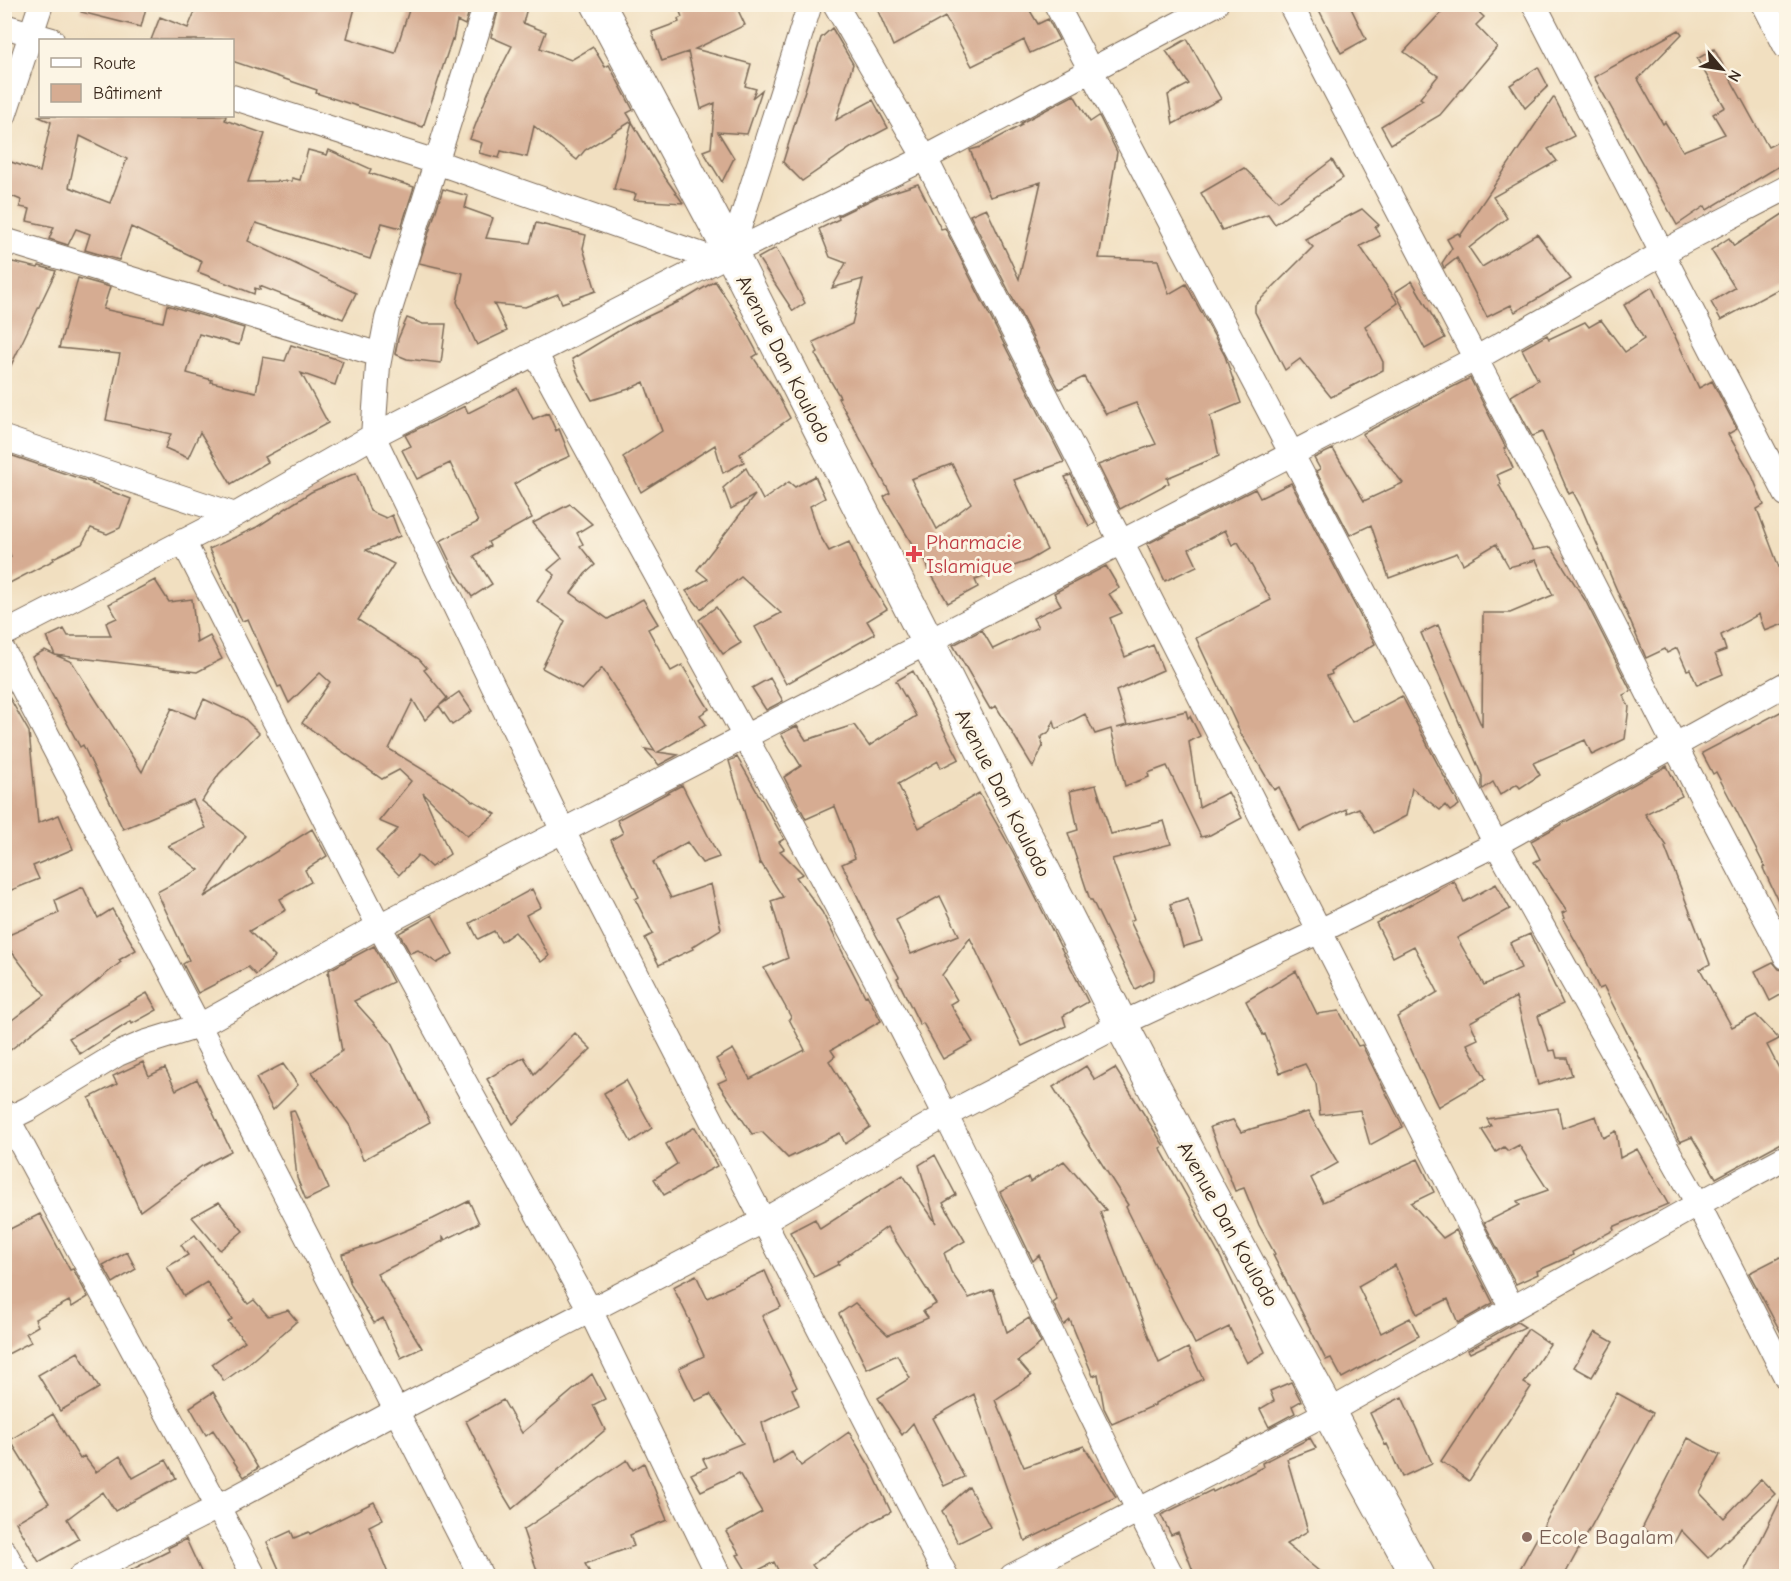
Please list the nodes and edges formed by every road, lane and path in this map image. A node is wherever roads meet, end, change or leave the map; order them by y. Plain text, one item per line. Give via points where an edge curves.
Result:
1 (41, 4) edge
2 (486, 4) edge
3 (810, 4) edge
4 (835, 4) edge
5 (1056, 4) edge
6 (1216, 4) edge
7 (1290, 4) edge
8 (1534, 4) edge
9 (1764, 4) edge
10 (594, 7) edge
11 (4, 26) edge
12 (42, 37) edge
13 (39, 43) edge
14 (1786, 47) edge
15 (1091, 70) junction
16 (234, 98) edge
17 (4, 116) edge
18 (925, 158) junction
19 (436, 162) junction
20 (1786, 188) edge
21 (4, 240) edge
22 (1662, 254) junction
23 (724, 257) junction
24 (535, 353) junction
25 (380, 355) junction
26 (1475, 359) junction
27 (373, 436) junction
28 (4, 438) edge
29 (1290, 454) junction
30 (1786, 494) edge
31 (235, 515) junction
32 (183, 541) junction
33 (1121, 541) junction
34 (4, 634) edge
35 (927, 643) junction
36 (4, 652) edge
37 (1786, 684) edge
38 (746, 736) junction
39 (1675, 746) junction
40 (563, 831) junction
41 (1496, 844) junction
42 (379, 926) junction
43 (1318, 932) junction
44 (1786, 957) edge
45 (1121, 1024) junction
46 (199, 1026) junction
47 (946, 1115) junction
48 (6, 1117) edge
49 (1786, 1157) edge
50 (1698, 1204) junction
51 (763, 1221) junction
52 (1512, 1308) junction
53 (590, 1310) junction
54 (1786, 1377) edge
55 (396, 1411) junction
56 (1330, 1411) junction
57 (218, 1507) junction
58 (1138, 1511) junction
59 (4, 1551) edge
60 (18, 1576) edge
61 (81, 1576) edge
62 (254, 1576) edge
63 (480, 1576) edge
64 (719, 1576) edge
65 (946, 1576) edge
66 (1012, 1576) edge
67 (1172, 1576) edge
68 (1418, 1576) edge

1 - 12 street
2 - 19 street
3 - 23 street
4 - 18 street
5 - 15 street
6 - 15 street
7 - 26 street
8 - 22 street
9 - 14 street
10 - 23 street, Avenue Dan Koulodo
11 - 12 street
13 - 17 street
15 - 18 street
15 - 29 street
16 - 19 street
18 - 23 street
18 - 33 street
19 - 23 street
19 - 25 street via 387,319
20 - 22 street
21 - 25 street
22 - 26 street
22 - 30 street
23 - 24 street
23 - 35 street, Avenue Dan Koulodo
24 - 27 street
24 - 38 street
25 - 27 street
26 - 29 street
26 - 39 street
27 - 31 street
27 - 40 street
28 - 31 street
29 - 33 street
29 - 41 street
31 - 32 street
32 - 34 street
32 - 42 street
33 - 35 street
33 - 43 street
35 - 38 street
35 - 45 street, Avenue Dan Koulodo
36 - 46 street
37 - 39 street
38 - 40 street
38 - 47 street
39 - 41 street
39 - 44 street
40 - 42 street
40 - 51 street
41 - 43 street
41 - 50 street
42 - 46 street
42 - 53 street
43 - 45 street
43 - 52 street
45 - 47 street
45 - 56 street, Avenue Dan Koulodo
46 - 48 street via 118,1054 36,1104
46 - 55 street
47 - 51 street
47 - 58 street
48 - 57 street
49 - 50 street
50 - 52 street
50 - 54 street
51 - 53 street
51 - 65 street
52 - 56 street
53 - 55 street
53 - 64 street
55 - 57 street
55 - 63 street
56 - 58 street
56 - 68 street, Avenue Dan Koulodo
57 - 61 street
57 - 62 street
58 - 66 street
58 - 67 street
59 - 60 street

